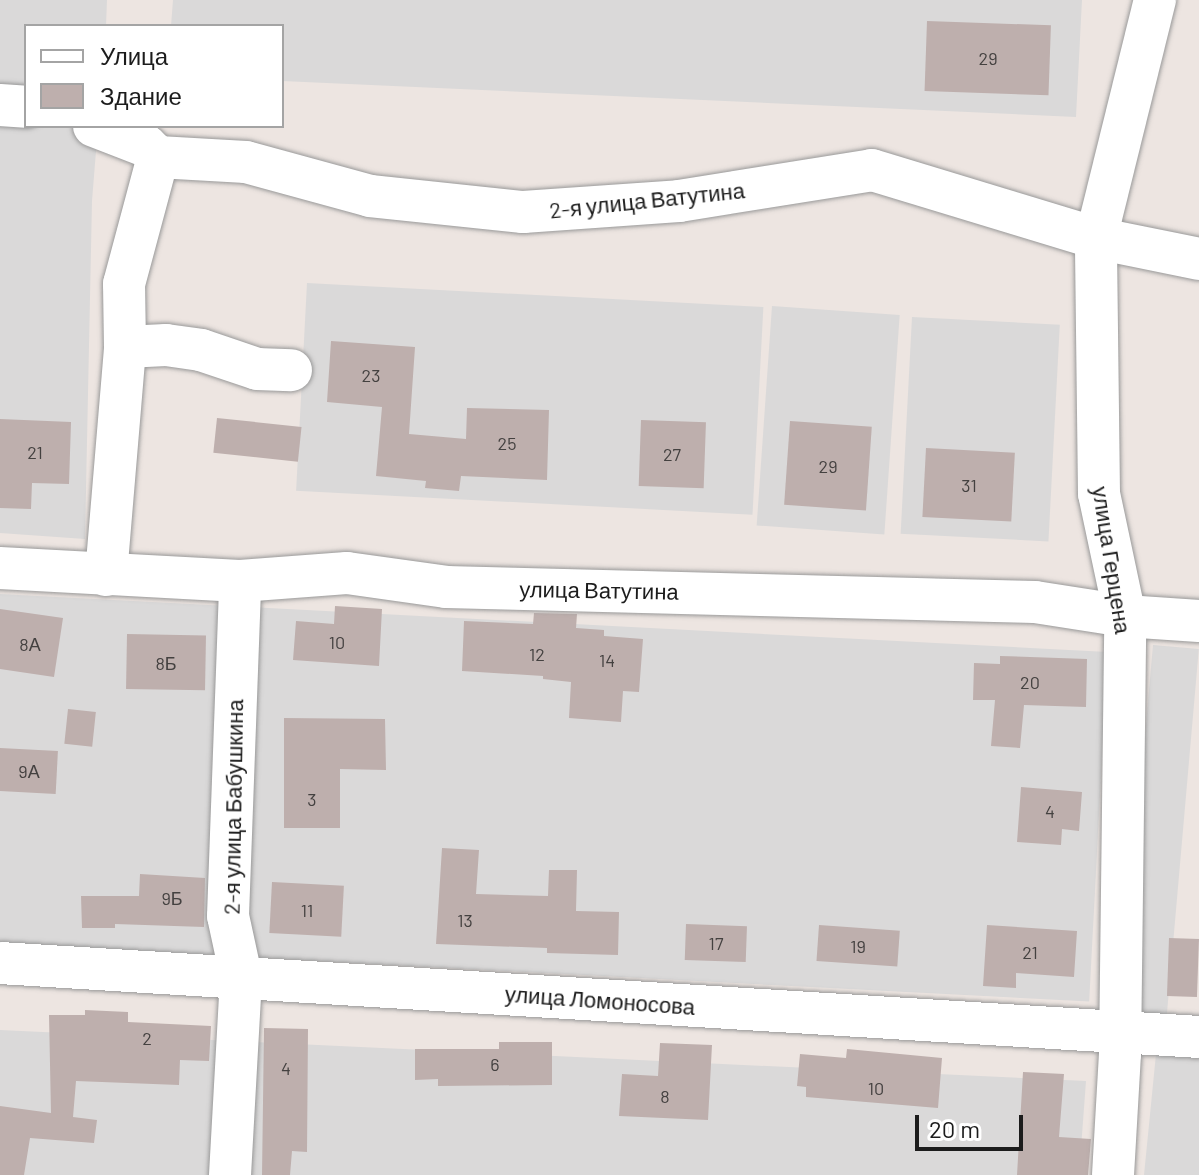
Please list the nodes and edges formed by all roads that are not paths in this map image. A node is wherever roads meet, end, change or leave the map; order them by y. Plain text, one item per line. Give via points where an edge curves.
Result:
1 (1155, 0) edge
2 (0, 105) edge
3 (24, 107) edge
4 (99, 128) edge
5 (158, 157) junction
6 (1096, 238) junction
7 (1199, 259) edge
8 (125, 347) junction
9 (291, 370) dead end
10 (0, 568) edge
11 (106, 575) junction
12 (240, 581) junction
13 (1125, 616) junction
14 (1199, 621) edge
15 (0, 963) edge
16 (241, 976) junction
17 (1118, 1034) junction
18 (1199, 1037) edge
19 (230, 1175) edge
20 (1113, 1175) edge

1 - 6 street, улица Герцена
2 - 3 street
4 - 5 street, 2-я улица Ватутина via 146,146
5 - 6 street, 2-я улица Ватутина via 246,162 370,196 523,212 679,201 872,170
5 - 8 street via 124,284
6 - 7 street, 2-я улица Ватутина
6 - 13 street, улица Герцена via 1099,494
8 - 9 street via 166,345 201,350 257,369
8 - 11 street
10 - 11 street, улица Ватутина
11 - 12 street, улица Ватутина
12 - 13 street, улица Ватутина via 347,573 446,587 1035,602
12 - 16 street, 2-я улица Бабушкина via 228,916
13 - 14 street, улица Ватутина
13 - 17 street, улица Герцена
15 - 16 street, улица Ломоносова
16 - 17 street, улица Ломоносова
16 - 19 street, 2-я улица Бабушкина
17 - 18 street, улица Ломоносова
17 - 20 street, улица Герцена

